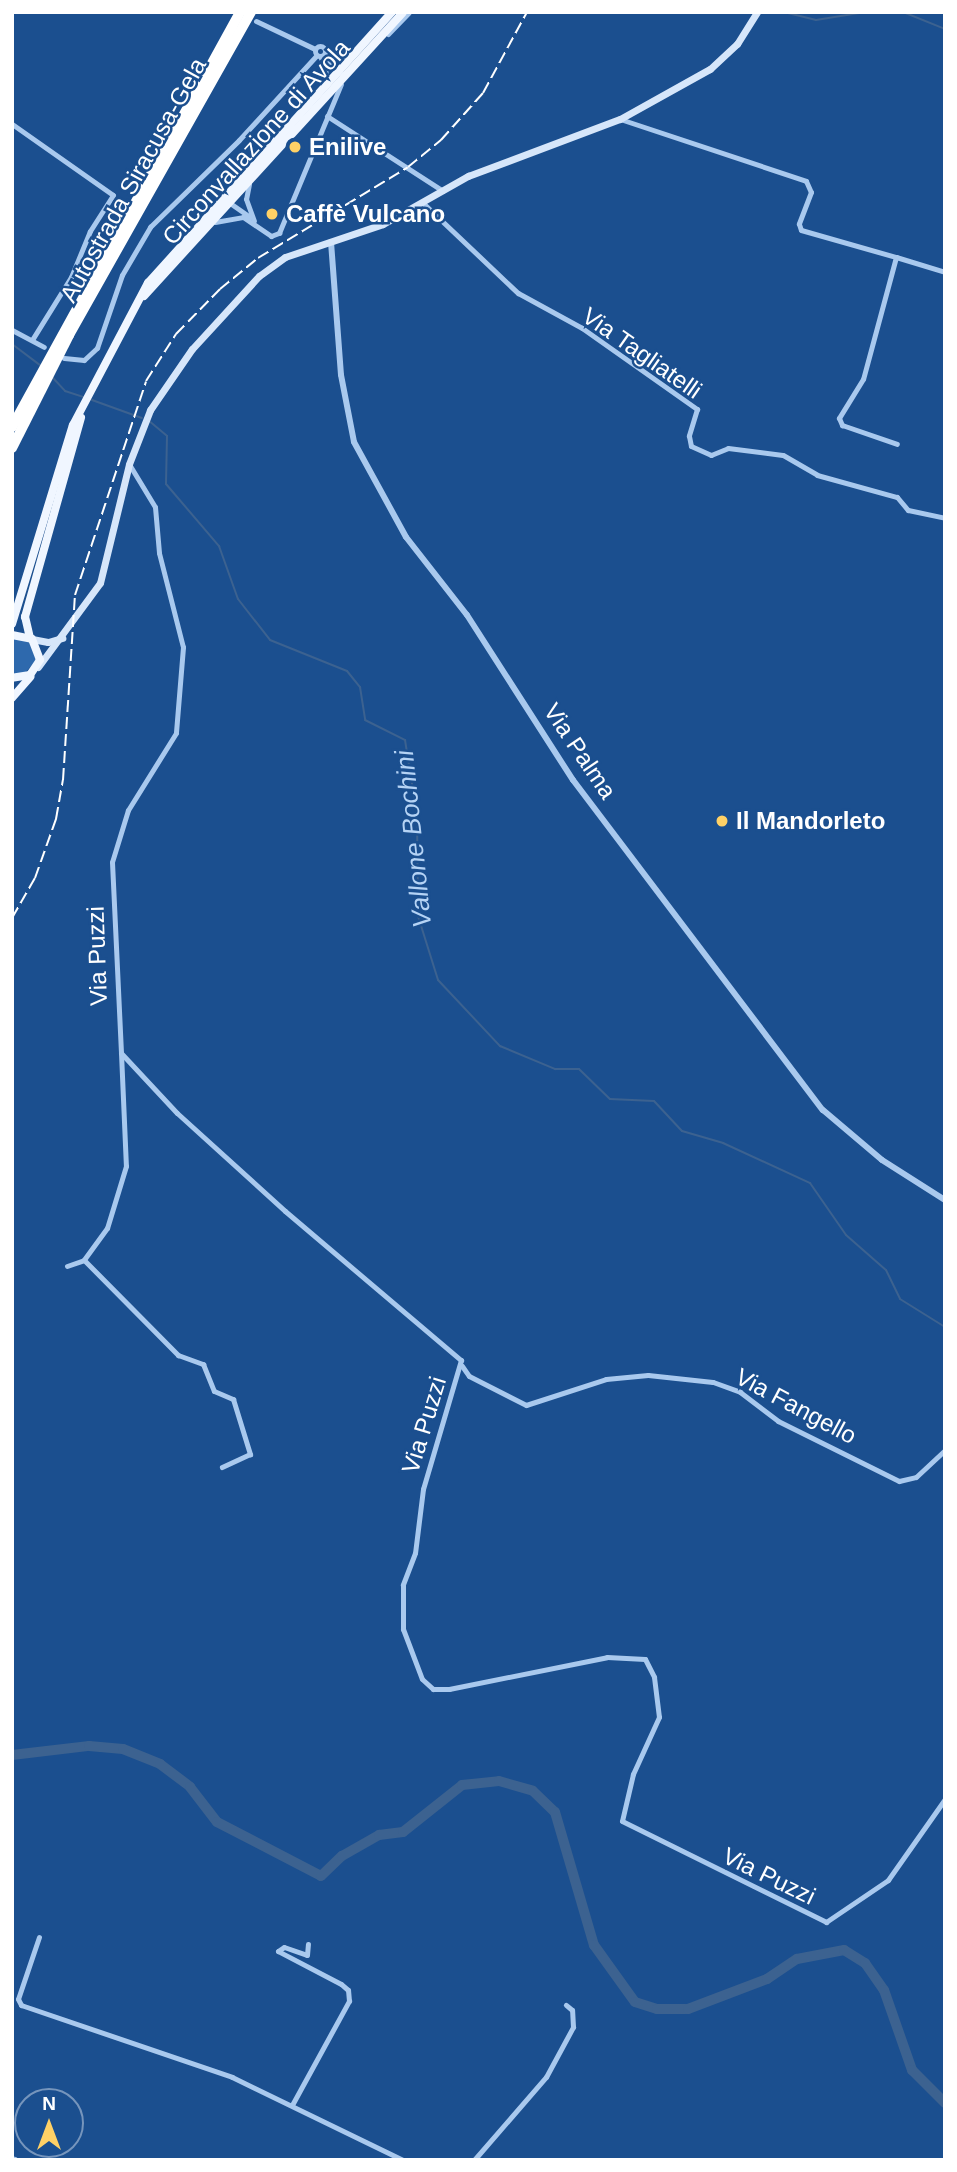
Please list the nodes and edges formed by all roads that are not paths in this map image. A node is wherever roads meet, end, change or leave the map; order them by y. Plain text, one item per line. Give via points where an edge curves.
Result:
1 (240, 12) edge
2 (392, 12) edge
3 (403, 12) edge
4 (409, 12) edge
5 (757, 12) edge
6 (254, 17) edge
7 (354, 52) junction
8 (321, 55) junction
9 (341, 71) junction
10 (323, 86) junction
11 (327, 116) junction
12 (620, 119) junction
13 (13, 125) edge
14 (253, 175) junction
15 (443, 191) junction
16 (225, 198) junction
17 (423, 204) junction
18 (252, 221) junction
19 (203, 229) junction
20 (331, 242) junction
21 (896, 257) junction
22 (945, 272) edge
23 (139, 300) junction
24 (12, 330) edge
25 (32, 340) junction
26 (44, 347) dead end
27 (64, 358) dead end
28 (48, 365) junction
29 (36, 387) junction
30 (83, 407) junction
31 (12, 427) edge
32 (897, 444) dead end
33 (12, 448) edge
34 (129, 464) junction
35 (945, 518) edge
36 (12, 624) edge
37 (12, 635) edge
38 (31, 638) junction
39 (62, 638) junction
40 (36, 670) junction
41 (12, 678) edge
42 (12, 698) edge
43 (121, 1053) junction
44 (945, 1200) edge
45 (84, 1260) junction
46 (67, 1266) dead end
47 (462, 1366) junction
48 (945, 1450) edge
49 (222, 1467) dead end
50 (945, 1799) edge
51 (39, 1937) dead end
52 (307, 1944) dead end
53 (566, 2005) dead end
54 (292, 2105) junction
55 (403, 2160) edge
56 (474, 2160) edge

1 - 28 highway, Autostrada Siracusa-Gela
2 - 7 main road, Circonvallazione di Avola
3 - 9 main road, Circonvallazione di Avola
4 - 11 street via 343,81
5 - 12 main road via 737,44 710,69
6 - 8 street
6 - 28 highway, Autostrada Siracusa-Gela
7 - 8 street
7 - 9 main road, Circonvallazione di Avola
8 - 9 street
8 - 10 street via 326,69
8 - 27 street via 149,227 122,275 97,348 84,360
9 - 10 main road, Circonvallazione di Avola
9 - 14 main road, Circonvallazione di Avola
10 - 16 main road, Circonvallazione di Avola
11 - 15 street
11 - 18 street via 279,233 271,236
12 - 15 main road via 497,163
12 - 21 street via 806,181 811,192 799,224 802,230
13 - 25 street via 113,195
14 - 16 main road, Circonvallazione di Avola
14 - 18 street via 246,195
15 - 17 main road
16 - 18 street
16 - 19 main road, Circonvallazione di Avola
16 - 23 main road, Circonvallazione di Avola via 169,255
17 - 20 main road via 383,225
17 - 35 street, Via Tagliatelli via 517,293 582,328 697,409 688,439 691,446 711,455 727,448 783,455 817,475 898,497 908,510
18 - 19 street via 227,217
19 - 23 main road, Circonvallazione di Avola
20 - 34 main road via 285,257 259,276 192,349 150,410
20 - 44 street, Via Palma via 341,375 354,442 405,537 467,615 573,780 824,1110 882,1160
21 - 22 street
21 - 32 street via 863,379 839,418 842,425
23 - 30 main road, Circonvallazione di Avola
24 - 25 street
25 - 26 street
28 - 29 highway
29 - 31 highway
29 - 33 highway
30 - 36 main road via 62,456
30 - 38 main road via 25,617
34 - 39 main road via 100,583
34 - 43 street, Via Puzzi via 155,507 159,552 183,647 176,733 128,810 111,862
37 - 38 main road
38 - 39 main road via 48,642
38 - 40 main road via 40,652
39 - 40 main road
40 - 41 main road
40 - 42 main road
43 - 45 street via 126,1166 107,1228
43 - 47 street, Via Puzzi via 177,1113 285,1211 456,1354
45 - 46 street
45 - 49 street via 178,1355 203,1364 216,1393 233,1399 250,1454
47 - 48 street, Via Fangello via 469,1376 526,1405 606,1379 648,1376 713,1382 740,1392 778,1421 899,1481 916,1478
47 - 50 street, Via Puzzi via 447,1399 422,1489 415,1553 403,1585 403,1629 427,1686 449,1689 607,1657 645,1659 654,1676 659,1717 633,1773 622,1821 826,1922 888,1880
51 - 54 street via 18,1999 21,2005 232,2077
52 - 54 street via 307,1955 284,1947 278,1951 341,1984 348,1990 349,2001
53 - 56 street via 572,2010 573,2027 546,2077
54 - 55 street

